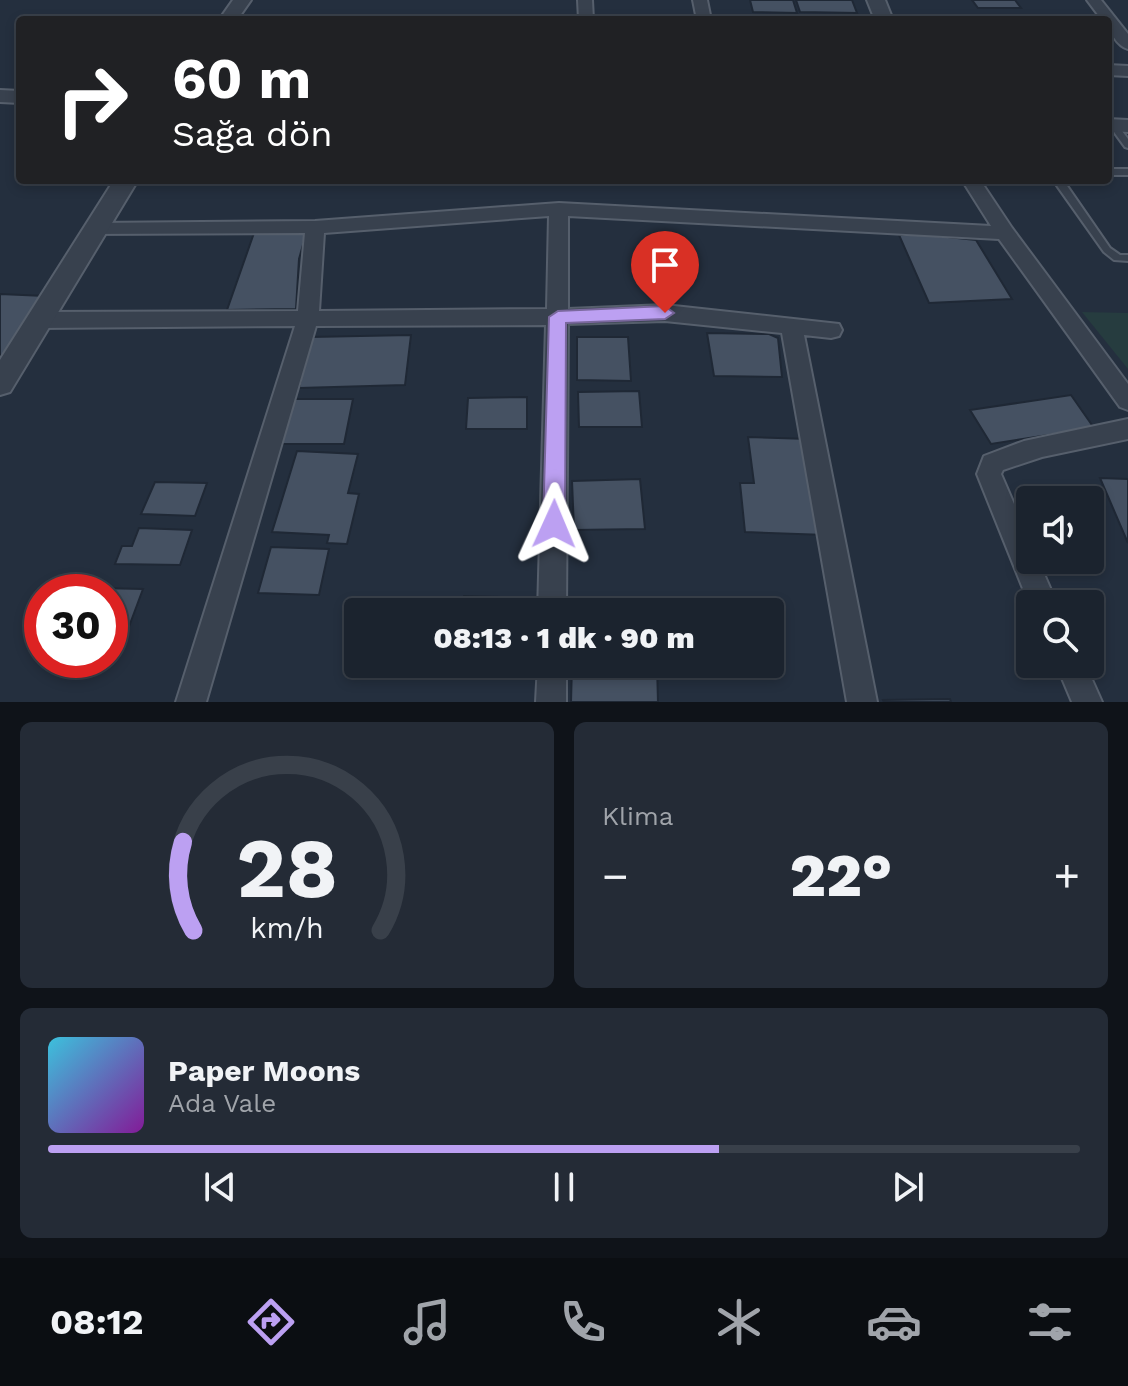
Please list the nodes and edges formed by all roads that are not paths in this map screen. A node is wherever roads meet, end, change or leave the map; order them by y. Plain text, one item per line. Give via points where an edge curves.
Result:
1 (1094, 0) edge
2 (1106, 16) edge
3 (1112, 23) edge
4 (1128, 44) edge
5 (1116, 125) edge
6 (1128, 145) edge
7 (123, 184) edge
8 (974, 184) edge
9 (1061, 184) edge
10 (559, 209) junction
11 (315, 227) junction
12 (94, 229) junction
13 (1005, 233) junction
14 (1128, 258) edge
15 (558, 317) junction
16 (308, 318) junction
17 (39, 320) junction
18 (791, 325) junction
19 (831, 330) dead end
20 (0, 384) edge
21 (1128, 401) edge
22 (1128, 429) edge
23 (1037, 590) edge
24 (552, 598) edge
25 (552, 678) edge
26 (1076, 678) edge
27 (191, 702) edge
28 (551, 702) edge
29 (862, 702) edge
30 (1087, 702) edge

1 - 2 street
3 - 4 street
5 - 6 lane
7 - 12 street
8 - 13 street
9 - 14 lane via 1107,250
10 - 11 street
10 - 13 street
10 - 15 street
11 - 12 street
11 - 16 street
12 - 17 street
13 - 21 street
15 - 16 street
15 - 18 street via 665,313
15 - 24 street
16 - 17 street
16 - 27 street
17 - 20 street
18 - 19 street
18 - 29 street
22 - 23 street via 1012,453 993,463 989,474
25 - 28 street
26 - 30 street

